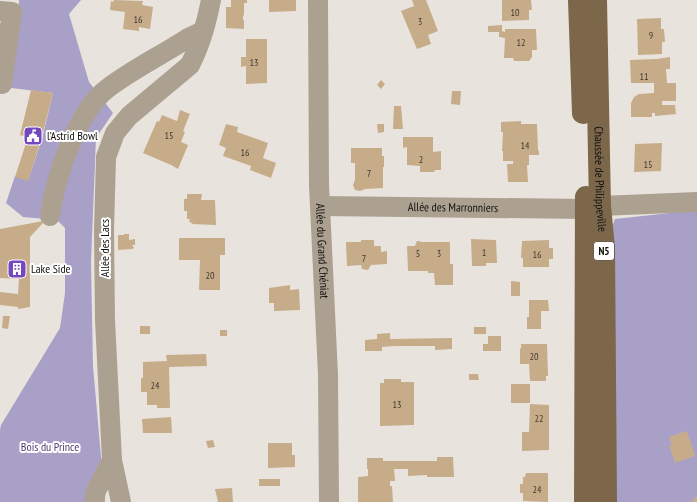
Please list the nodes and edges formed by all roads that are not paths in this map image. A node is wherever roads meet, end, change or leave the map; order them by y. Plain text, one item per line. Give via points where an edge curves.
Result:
1 (211, 0) edge
2 (318, 0) edge
3 (579, 0) edge
4 (596, 0) edge
5 (0, 11) edge
6 (202, 31) junction
7 (2, 84) dead end
8 (697, 202) edge
9 (320, 206) junction
10 (593, 207) junction
11 (50, 216) dead end
12 (112, 460) junction
13 (94, 502) edge
14 (121, 502) edge
15 (329, 502) edge
16 (585, 502) edge
17 (606, 502) edge

1 - 6 street, Allée des Lacs
2 - 9 street, Allée du Grand Chéniat
3 - 10 main road, Chaussée de Philippeville / N5
4 - 10 main road, Chaussée de Philippeville / N5
5 - 7 street via 12,12
6 - 11 street via 107,88 96,99 74,133 60,174
6 - 12 street, Allée des Lacs via 190,65 129,116 115,133 106,157 105,320
8 - 10 street, Allée des Marronniers
9 - 10 street, Allée des Marronniers
9 - 15 street, Allée du Grand Chéniat via 328,375
10 - 16 main road, Chaussée de Philippeville / N5
10 - 17 main road, Chaussée de Philippeville / N5 via 604,248
12 - 13 street via 96,491
12 - 14 street, Allée des Lacs

